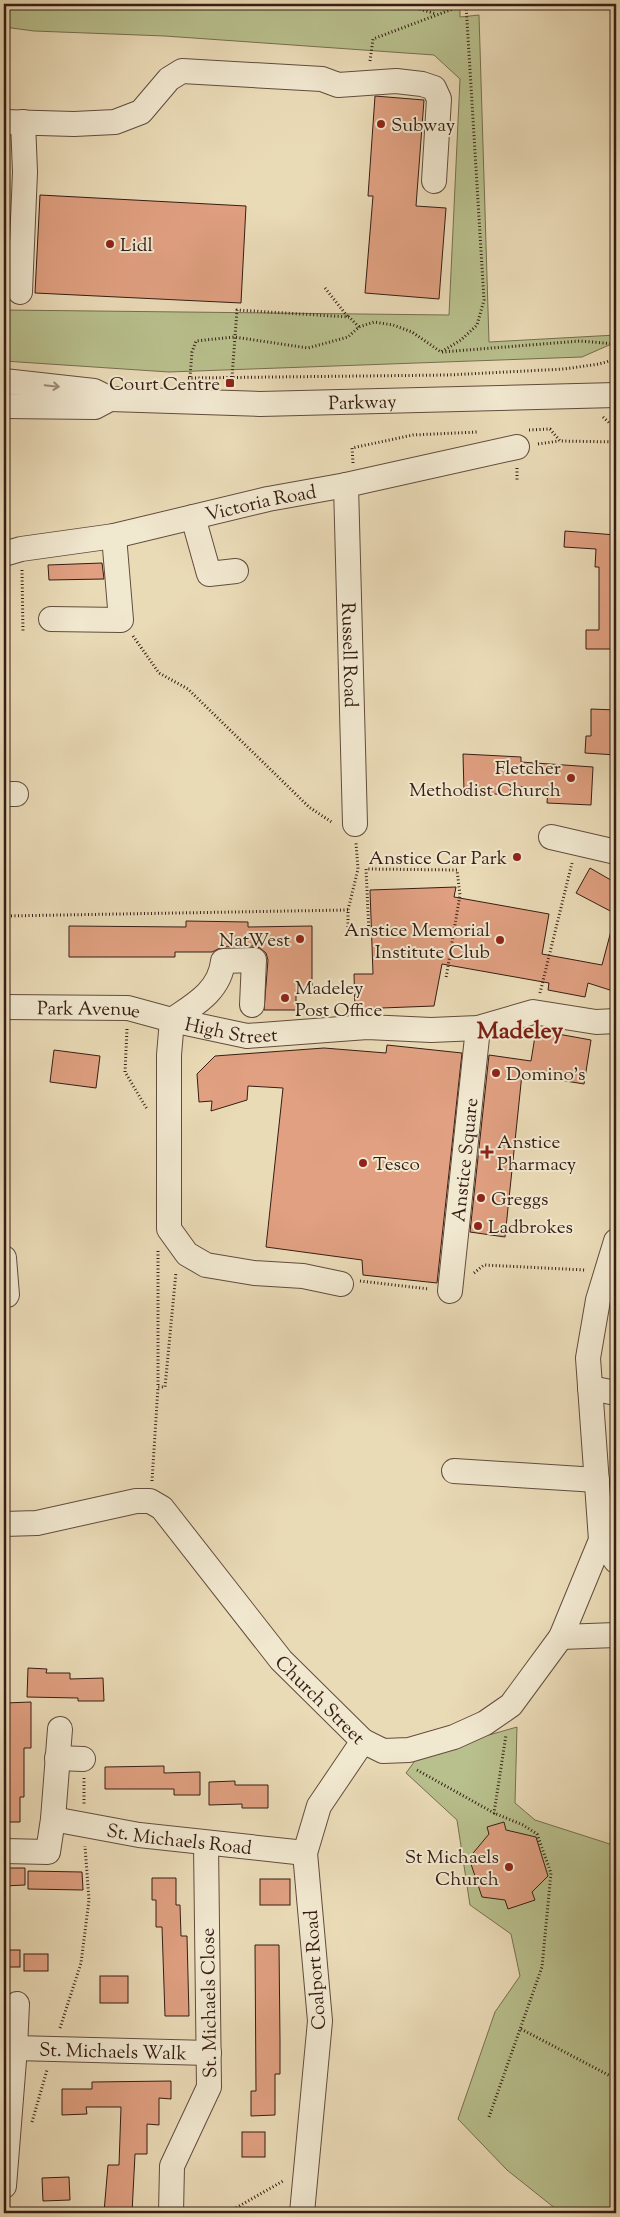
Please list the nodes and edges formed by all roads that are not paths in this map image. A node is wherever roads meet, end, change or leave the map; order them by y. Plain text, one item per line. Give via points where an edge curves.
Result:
1 (13, 122) edge
2 (434, 181) dead end
3 (20, 292) dead end
4 (4, 381) edge
5 (616, 395) edge
6 (110, 399) junction
7 (4, 406) edge
8 (517, 447) dead end
9 (346, 485) junction
10 (193, 517) junction
11 (114, 536) junction
12 (13, 551) edge
13 (236, 571) dead end
14 (51, 619) dead end
15 (345, 824) road end
16 (551, 836) dead end
17 (616, 852) edge
18 (252, 1005) dead end
19 (4, 1007) edge
20 (172, 1020) junction
21 (616, 1021) edge
22 (478, 1028) junction
23 (616, 1241) edge
24 (4, 1258) edge
25 (348, 1280) road end
26 (450, 1291) road end
27 (7, 1295) dead end
28 (590, 1388) junction
29 (616, 1393) edge
30 (454, 1471) dead end
31 (597, 1480) junction
32 (4, 1524) edge
33 (601, 1540) junction
34 (616, 1561) edge
35 (616, 1636) edge
36 (561, 1637) junction
37 (60, 1729) dead end
38 (373, 1746) junction
39 (57, 1758) junction
40 (83, 1759) road end
41 (53, 1819) junction
42 (206, 1844) junction
43 (4, 1851) edge
44 (305, 1853) junction
45 (17, 2004) dead end
46 (15, 2048) junction
47 (209, 2053) junction
48 (4, 2186) edge
49 (171, 2213) edge
50 (302, 2213) edge

1 - 2 street via 115,122 141,112 170,79 182,71 322,79 338,85 396,81 422,84 428,85 439,99
1 - 3 street via 25,172
4 -> 6 street, Parkway via 94,391
5 - 6 street, Parkway via 260,404
6 - 7 street, Parkway via 95,407
8 - 9 street, Victoria Road
9 - 10 street, Victoria Road
9 - 15 street, Russell Road
10 - 11 street, Victoria Road
10 - 13 street via 210,574
11 - 12 street, Victoria Road
11 - 14 street via 121,620
16 - 17 street
18 - 20 street via 254,960 223,961 216,984 201,1000
19 - 20 street, Park Avenue via 128,1008
20 - 22 street, High Street via 248,1036 367,1028
20 - 25 street via 169,1055 170,1229 187,1254 206,1265 254,1273
21 - 22 street, High Street via 596,1022 533,1012
22 - 26 street, Anstice Square
23 - 28 street, Church Street via 598,1300 588,1358
24 - 27 street
28 - 29 street
28 - 31 street, Church Street
30 - 31 street
31 - 33 street, Church Street
32 - 38 street, Church Street via 37,1523 136,1501 150,1501 162,1508 281,1660
33 - 34 street
33 - 36 street, Church Street
35 - 36 street
36 - 38 street, Church Street via 511,1705 485,1723 454,1737 409,1750
37 - 39 street
38 - 44 street, Coalport Road via 319,1806
39 - 40 street
39 - 41 street
41 - 42 street, St. Michaels Road
41 - 43 street via 48,1852
42 - 44 street, St. Michaels Road
42 - 47 street, St. Michaels Close
44 - 50 street, Coalport Road via 320,2021
45 - 46 street
46 - 47 street, St. Michaels Walk
46 - 48 street
47 - 49 street, St. Michaels Close via 209,2087 172,2166

